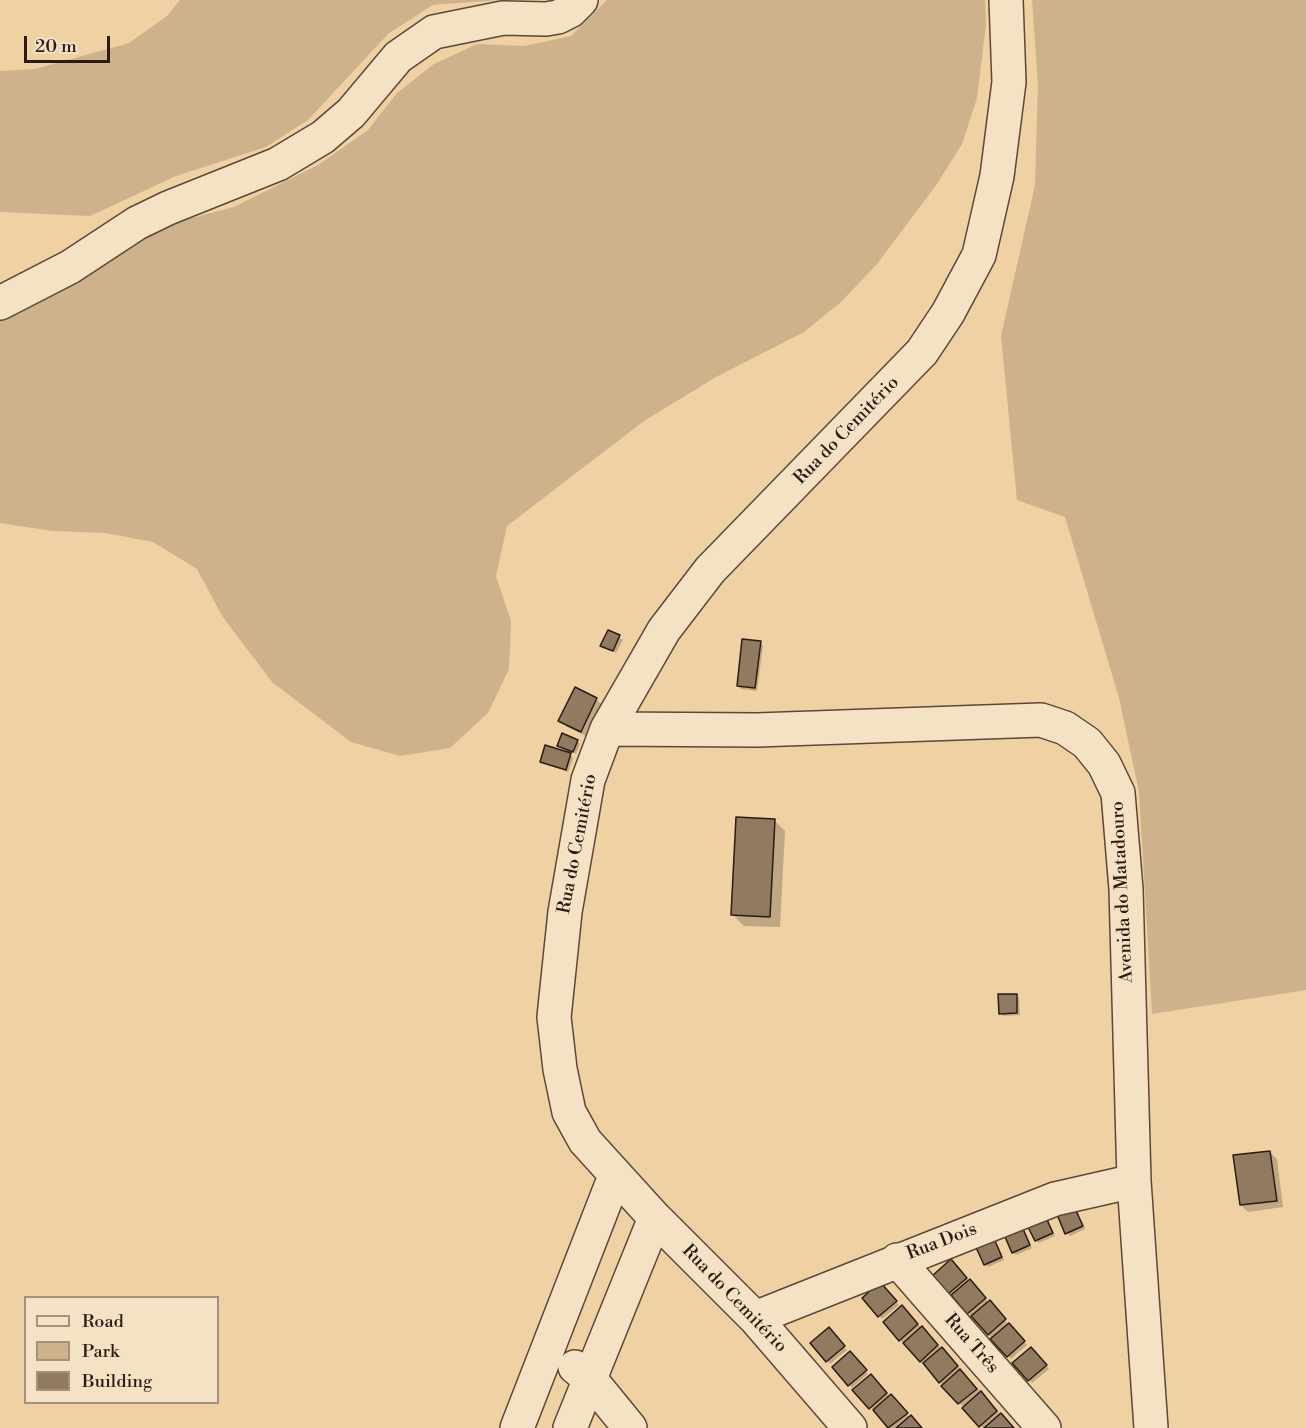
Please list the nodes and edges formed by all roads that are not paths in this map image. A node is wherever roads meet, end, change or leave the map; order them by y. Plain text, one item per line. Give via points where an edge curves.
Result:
1 (581, 0) edge
2 (1006, 0) edge
3 (0, 303) edge
4 (607, 729) junction
5 (615, 1176) junction
6 (1134, 1181) junction
7 (655, 1218) junction
8 (897, 1260) junction
9 (755, 1318) junction
10 (551, 1346) junction
11 (590, 1379) junction
12 (518, 1428) edge
13 (570, 1428) edge
14 (630, 1428) edge
15 (850, 1428) edge
16 (1044, 1428) edge
17 (1151, 1428) edge

1 - 3 street via 558,17 476,21 434,32 398,57 351,113 323,137 278,164 168,208 70,267
2 - 4 street, Rua do Cemitério via 1009,82 997,176 979,255 948,313 922,352 888,389 710,570 664,630
4 - 5 street, Rua do Cemitério via 588,780 565,912 554,1017 569,1112 585,1142
4 - 6 street, Avenida do Matadouro via 757,730 1041,720 1065,728 1087,743 1104,764 1118,793 1126,889
5 - 7 street, Rua do Cemitério
5 - 10 street
6 - 8 street, Rua Dois via 1055,1199
6 - 17 street, Avenida do Matadouro
7 - 9 street, Rua do Cemitério
7 - 11 street
8 - 9 street, Rua Dois
8 - 16 street, Rua Três
9 - 15 street, Rua do Cemitério
10 - 11 street
10 - 12 street
11 - 13 street
11 - 14 street

